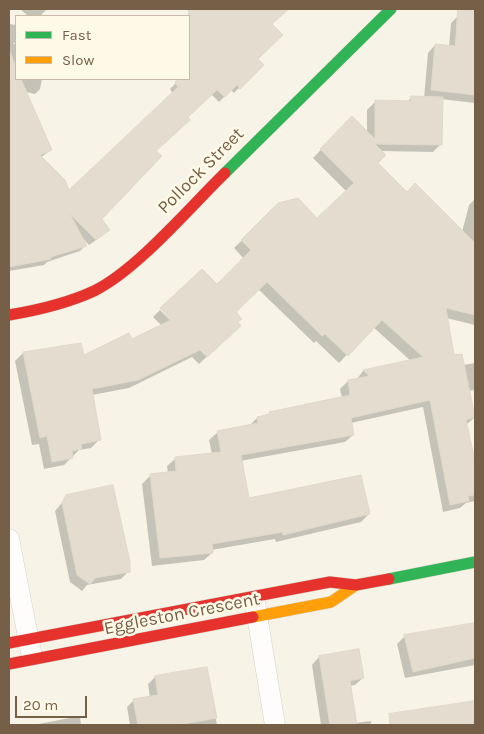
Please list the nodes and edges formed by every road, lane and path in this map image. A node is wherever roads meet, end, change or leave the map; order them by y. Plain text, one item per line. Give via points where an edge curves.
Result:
1 (391, 9) edge
2 (9, 315) edge
3 (9, 539) edge
4 (475, 562) edge
5 (356, 585) junction
6 (255, 608) junction
7 (29, 639) junction
8 (9, 643) edge
9 (33, 659) junction
10 (9, 664) edge
11 (275, 725) edge

1 - 2 street, Pollock Street via 132,264 86,293 50,308
3 - 7 street
4 - 5 street, Eggleston Crescent
5 - 6 street, Eggleston Crescent via 330,582
5 - 6 street, Eggleston Crescent via 331,602
6 - 7 street, Eggleston Crescent
6 - 9 street, Eggleston Crescent
6 - 11 street
7 - 8 street, Eggleston Crescent
7 - 9 street
9 - 10 street, Eggleston Crescent

